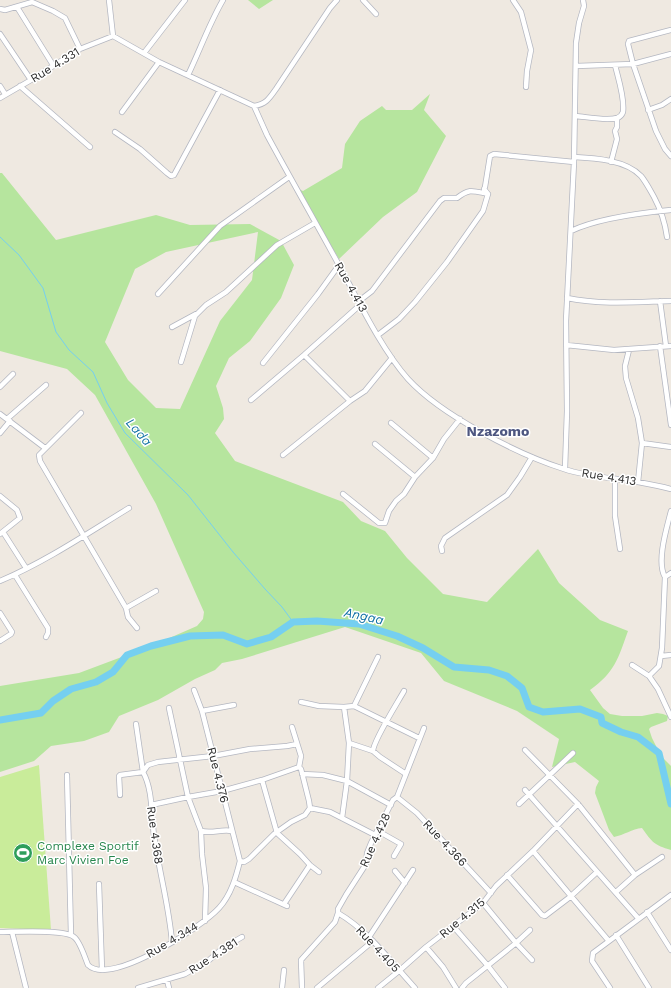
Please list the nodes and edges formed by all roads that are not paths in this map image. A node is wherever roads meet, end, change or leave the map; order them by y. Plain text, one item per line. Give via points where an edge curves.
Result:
1 (110, 0) edge
2 (184, 0) edge
3 (223, 0) edge
4 (337, 0) edge
5 (363, 0) edge
6 (513, 0) edge
7 (583, 0) edge
8 (17, 7) junction
9 (0, 9) edge
10 (376, 14) dead end
11 (671, 30) edge
12 (0, 34) edge
13 (113, 36) junction
14 (80, 49) junction
15 (144, 53) junction
16 (671, 54) edge
17 (159, 62) junction
18 (633, 64) junction
19 (53, 65) junction
20 (615, 65) junction
21 (576, 66) junction
22 (188, 75) junction
23 (31, 80) junction
24 (0, 86) edge
25 (20, 86) junction
26 (526, 87) dead end
27 (220, 90) junction
28 (5, 94) junction
29 (0, 98) edge
30 (671, 99) edge
31 (254, 106) junction
32 (648, 110) junction
33 (122, 112) dead end
34 (576, 116) junction
35 (617, 118) junction
36 (115, 132) dead end
37 (90, 147) dead end
38 (671, 156) edge
39 (574, 160) junction
40 (611, 162) junction
41 (289, 177) junction
42 (488, 194) junction
43 (671, 210) edge
44 (661, 211) junction
45 (314, 223) junction
46 (571, 231) junction
47 (668, 237) dead end
48 (339, 265) junction
49 (158, 294) dead end
50 (567, 298) junction
51 (660, 301) junction
52 (671, 301) edge
53 (359, 303) junction
54 (196, 314) junction
55 (172, 327) dead end
56 (378, 335) junction
57 (566, 345) junction
58 (660, 346) junction
59 (668, 346) edge
60 (629, 350) junction
61 (304, 355) junction
62 (392, 358) junction
63 (181, 362) dead end
64 (263, 362) dead end
65 (13, 374) dead end
66 (46, 385) dead end
67 (0, 386) edge
68 (251, 400) dead end
69 (350, 401) junction
70 (81, 413) dead end
71 (0, 414) edge
72 (460, 419) junction
73 (8, 420) junction
74 (391, 423) dead end
75 (671, 425) edge
76 (0, 433) edge
77 (642, 443) junction
78 (375, 444) dead end
79 (671, 447) edge
80 (45, 448) junction
81 (283, 455) dead end
82 (532, 457) junction
83 (432, 458) junction
84 (565, 470) junction
85 (415, 477) junction
86 (615, 479) junction
87 (638, 482) junction
88 (671, 489) edge
89 (343, 494) dead end
90 (0, 496) edge
91 (130, 508) dead end
92 (671, 510) edge
93 (1, 533) edge
94 (83, 536) junction
95 (620, 549) dead end
96 (442, 551) dead end
97 (26, 568) junction
98 (671, 573) edge
99 (15, 575) junction
100 (665, 577) junction
101 (0, 581) edge
102 (156, 591) dead end
103 (126, 608) junction
104 (0, 613) edge
105 (137, 628) dead end
106 (46, 637) dead end
107 (0, 641) edge
108 (671, 655) edge
109 (661, 656) junction
110 (378, 657) dead end
111 (632, 664) dead end
112 (649, 676) junction
113 (194, 690) dead end
114 (404, 691) dead end
115 (301, 702) dead end
116 (234, 705) dead end
117 (354, 706) junction
118 (344, 707) junction
119 (169, 708) dead end
120 (202, 711) junction
121 (671, 717) edge
122 (387, 721) junction
123 (136, 724) dead end
124 (292, 727) dead end
125 (424, 728) dead end
126 (419, 738) junction
127 (349, 743) junction
128 (297, 744) junction
129 (525, 750) dead end
130 (373, 751) junction
131 (573, 753) dead end
132 (213, 756) junction
133 (180, 760) junction
134 (299, 767) junction
135 (143, 772) junction
136 (302, 774) junction
137 (406, 774) junction
138 (67, 775) dead end
139 (550, 775) junction
140 (262, 780) junction
141 (347, 781) junction
142 (525, 790) dead end
143 (222, 791) junction
144 (120, 795) dead end
145 (529, 795) junction
146 (188, 796) junction
147 (396, 796) junction
148 (519, 804) dead end
149 (578, 804) junction
150 (151, 805) junction
151 (391, 805) junction
152 (310, 808) junction
153 (342, 818) junction
154 (557, 826) junction
155 (201, 831) junction
156 (232, 831) junction
157 (277, 833) junction
158 (376, 833) junction
159 (533, 851) junction
160 (394, 856) dead end
161 (662, 857) dead end
162 (240, 861) junction
163 (310, 866) junction
164 (413, 870) dead end
165 (395, 871) dead end
166 (319, 872) dead end
167 (598, 872) junction
168 (507, 875) junction
169 (635, 875) junction
170 (234, 882) junction
171 (405, 882) junction
172 (99, 884) dead end
173 (616, 892) junction
174 (491, 893) junction
175 (671, 894) edge
176 (570, 897) junction
177 (483, 903) junction
178 (648, 912) junction
179 (338, 913) junction
180 (638, 918) junction
181 (204, 921) junction
182 (453, 926) junction
183 (530, 930) dead end
184 (0, 932) edge
185 (12, 932) junction
186 (71, 935) junction
187 (616, 935) junction
188 (242, 937) dead end
189 (369, 937) junction
190 (608, 940) junction
191 (373, 941) junction
192 (172, 942) junction
193 (516, 943) junction
194 (426, 947) junction
195 (671, 949) edge
196 (532, 960) dead end
197 (488, 966) junction
198 (102, 970) junction
199 (284, 970) dead end
200 (399, 971) junction
201 (167, 980) junction
202 (26, 988) edge
203 (138, 988) edge
204 (169, 988) edge
205 (282, 988) edge
206 (302, 988) edge
207 (317, 988) edge
208 (378, 988) edge
209 (415, 988) edge
210 (456, 988) edge
211 (462, 988) edge
212 (506, 988) edge
213 (610, 988) edge
214 (650, 988) edge

1 - 13 street
2 - 15 street
3 - 22 street via 210,23
4 - 31 street via 267,101
5 - 10 street
6 - 26 street via 522,12 531,50
7 - 21 street via 576,42
8 - 9 street
8 - 14 street via 32,2 59,14 65,18
8 - 19 street
11 - 18 street via 629,41
12 - 23 street
13 - 14 street, Rue 4.331
13 - 15 street
14 - 19 street, Rue 4.331
15 - 17 street
16 - 18 street
17 - 22 street
17 - 33 street
18 - 20 street
18 - 32 street
19 - 23 street, Rue 4.331
20 - 21 street
20 - 35 street via 623,112
21 - 34 street
22 - 27 street
23 - 25 street, Rue 4.331
24 - 28 street
25 - 28 street, Rue 4.331
25 - 37 street
27 - 31 street
27 - 36 street via 174,175 171,176 140,149
28 - 29 street, Rue 4.331
30 - 32 street
31 - 41 street, Rue 4.413
32 - 38 street via 664,149
34 - 35 street
34 - 39 street
35 - 40 street via 617,138
39 - 40 street via 596,158
39 - 42 street via 494,154 490,156 484,187
39 - 46 street
40 - 44 street via 632,169 641,176
41 - 45 street, Rue 4.413
41 - 49 street via 220,226
42 - 53 street via 471,190 457,198 444,198 440,201 372,291
42 - 56 street via 482,211 447,262 399,319
43 - 44 street
44 - 46 street via 581,226
44 - 47 street
45 - 48 street, Rue 4.413
45 - 54 street via 277,245 226,292 206,304
46 - 50 street
48 - 53 street, Rue 4.413
48 - 64 street
50 - 51 street via 611,302
50 - 57 street
51 - 52 street
51 - 59 street
53 - 56 street, Rue 4.413
53 - 61 street
54 - 55 street
54 - 63 street
56 - 62 street, Rue 4.413
57 - 60 street
57 - 84 street
58 - 59 street
58 - 60 street
58 - 75 street
60 - 77 street via 625,366 626,378 638,418
61 - 68 street
61 - 69 street
62 - 69 street via 365,391
62 - 72 street, Rue 4.413 via 414,385
65 - 67 street
66 - 73 street
69 - 81 street
70 - 80 street
71 - 73 street
72 - 82 street, Rue 4.413
72 - 83 street
73 - 76 street
73 - 80 street
74 - 83 street
77 - 79 street
77 - 87 street
78 - 85 street
80 - 94 street via 39,455 40,461
82 - 84 street, Rue 4.413
82 - 96 street via 507,495 445,538 441,546
83 - 85 street
84 - 86 street, Rue 4.413
85 - 89 street via 407,491 389,511 383,524
86 - 87 street, Rue 4.413
86 - 95 street via 615,516
87 - 88 street, Rue 4.413
90 - 93 street via 20,515 20,518
91 - 94 street
92 - 100 street via 661,562
93 - 97 street
94 - 97 street
94 - 103 street
97 - 99 street
98 - 100 street
99 - 101 street
99 - 106 street via 48,628
100 - 109 street
102 - 103 street
103 - 105 street via 128,617
104 - 107 street via 12,632
108 - 109 street
109 - 112 street via 659,666
110 - 117 street
111 - 112 street
112 - 121 street
113 - 120 street, Rue 4.376
114 - 122 street
115 - 118 street
116 - 120 street
117 - 118 street
117 - 122 street
118 - 127 street
119 - 133 street
120 - 132 street, Rue 4.376
122 - 126 street
122 - 130 street
123 - 135 street, Rue 4.368
124 - 128 street
125 - 126 street, Rue 4.428
126 - 137 street, Rue 4.428
127 - 130 street
127 - 141 street
128 - 132 street
128 - 134 street via 301,756
129 - 139 street
130 - 137 street
131 - 139 street
132 - 133 street
132 - 143 street, Rue 4.376
133 - 135 street via 148,765
133 - 146 street
134 - 136 street
134 - 140 street
135 - 144 street via 120,775
135 - 150 street, Rue 4.368
136 - 141 street via 323,775
136 - 152 street
137 - 147 street, Rue 4.428
138 - 186 street
139 - 145 street
139 - 149 street
140 - 143 street
140 - 157 street
141 - 151 street
141 - 153 street
142 - 145 street
143 - 146 street
143 - 156 street, Rue 4.376
145 - 148 street
145 - 154 street
146 - 150 street
146 - 155 street
147 - 151 street, Rue 4.428
147 - 174 street, Rue 4.366 via 417,813
149 - 154 street, Rue 4.315
149 - 169 street
150 - 192 street, Rue 4.368
151 - 158 street, Rue 4.428
152 - 153 street via 330,812
152 - 157 street via 305,815
153 - 158 street
154 - 159 street, Rue 4.315
154 - 167 street
155 - 156 street
155 - 181 street via 206,888
156 - 162 street, Rue 4.376
157 - 162 street via 249,859
157 - 163 street
158 - 160 street via 401,844
158 - 179 street, Rue 4.428 via 367,853 366,864
159 - 168 street, Rue 4.315
159 - 176 street
161 - 169 street
162 - 170 street, Rue 4.344
163 - 166 street
163 - 170 street via 285,905
164 - 171 street
165 - 171 street
167 - 173 street
167 - 176 street
168 - 174 street, Rue 4.315
168 - 176 street via 544,916
169 - 173 street
170 - 181 street, Rue 4.344 via 220,908
171 - 189 street
172 - 198 street
173 - 180 street
174 - 177 street, Rue 4.315
175 - 178 street
176 - 190 street
177 - 182 street, Rue 4.315
177 - 193 street
178 - 180 street
178 - 195 street
179 - 189 street, Rue 4.405
179 - 206 street, Rue 4.428 via 335,922 301,960
180 - 187 street
181 - 192 street, Rue 4.344
182 - 194 street, Rue 4.315
182 - 197 street
183 - 193 street
184 - 185 street
185 - 186 street via 53,932
185 - 202 street
186 - 198 street via 76,938 88,965
187 - 190 street
187 - 214 street
188 - 201 street, Rue 4.381 via 222,948 195,969
189 - 191 street, Rue 4.405
190 - 213 street via 596,949 592,961
191 - 200 street, Rue 4.405
191 - 207 street
192 - 198 street, Rue 4.344 via 134,962
193 - 196 street
193 - 197 street
194 - 200 street, Rue 4.315
194 - 210 street
197 - 211 street
197 - 212 street
199 - 205 street
200 - 208 street, Rue 4.315
200 - 209 street, Rue 4.405
201 - 203 street, Rue 4.381
201 - 204 street

